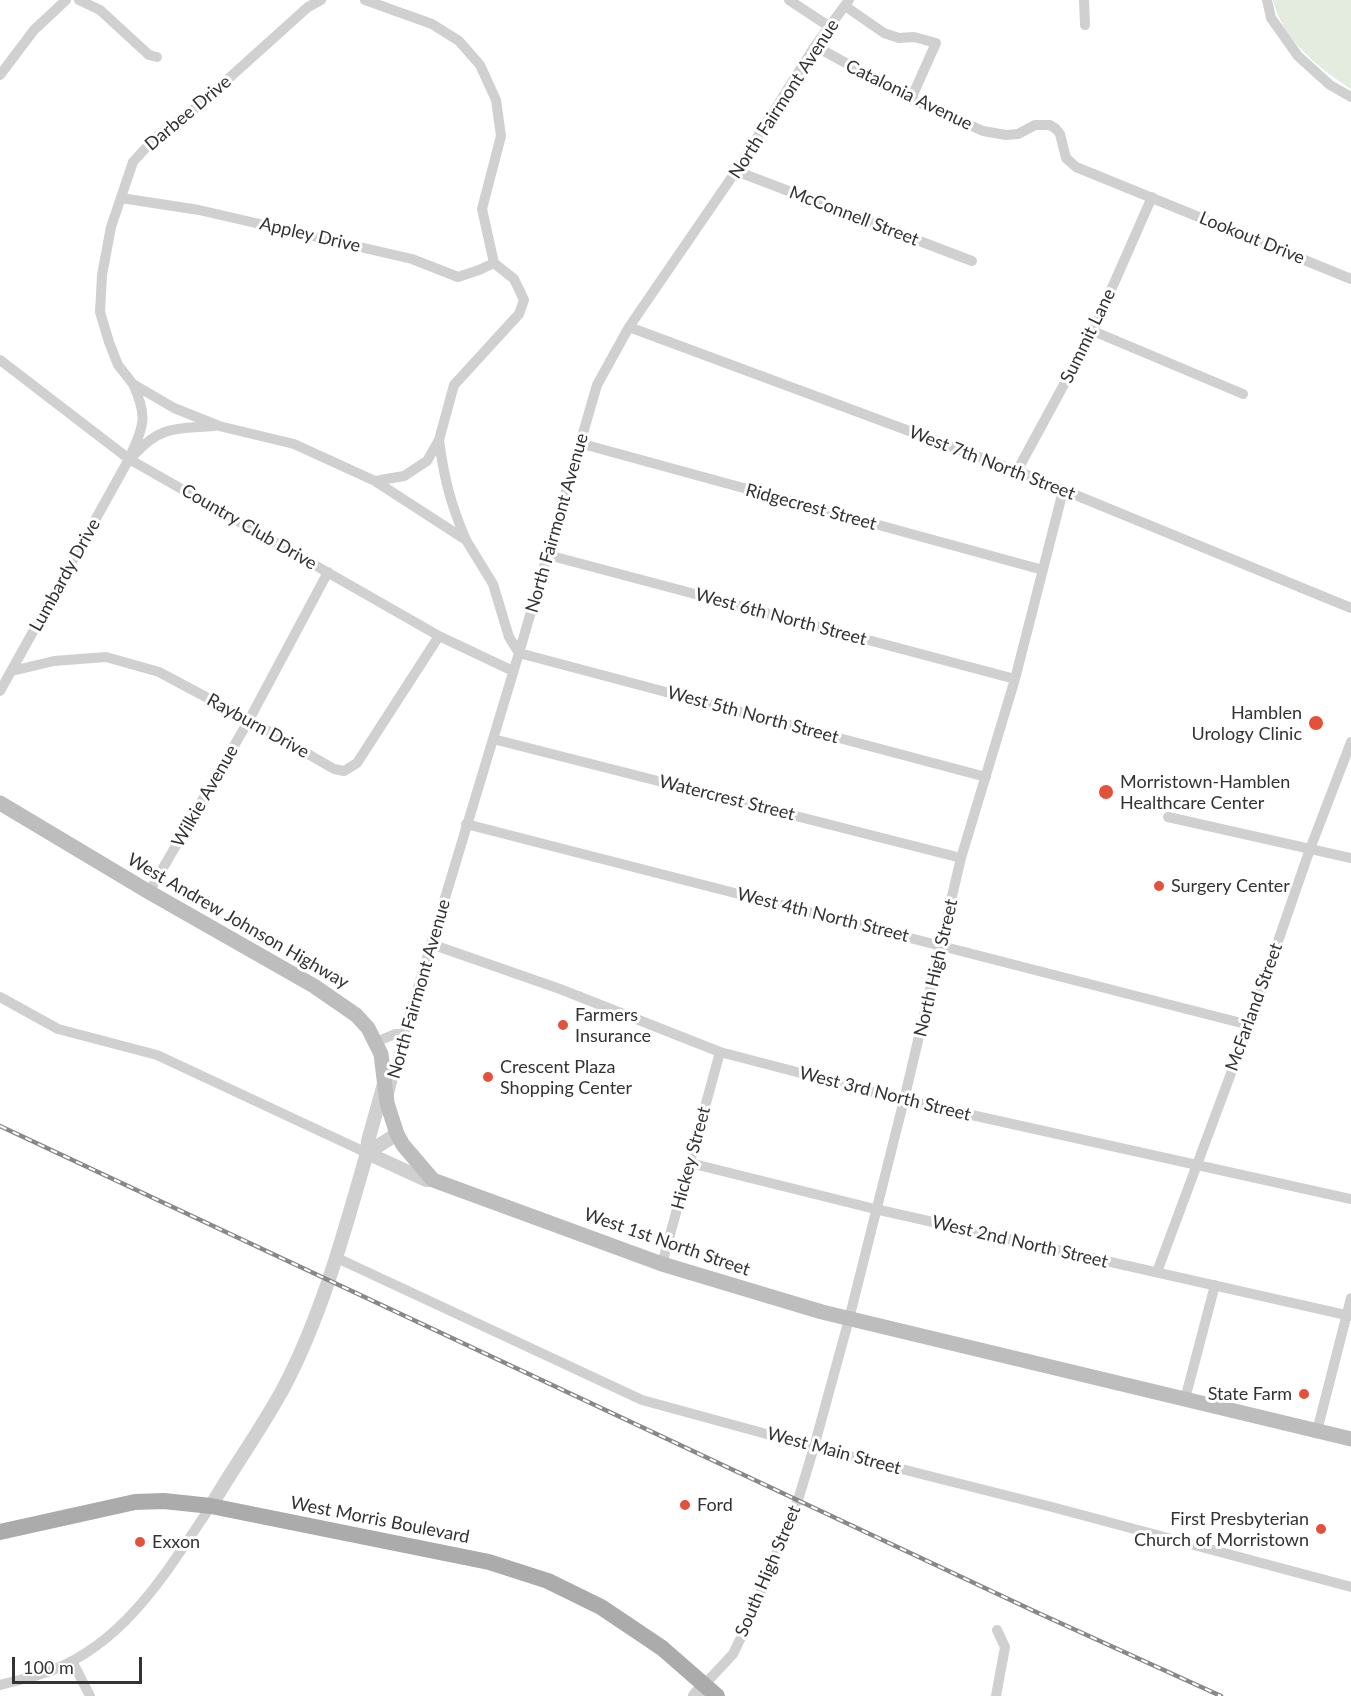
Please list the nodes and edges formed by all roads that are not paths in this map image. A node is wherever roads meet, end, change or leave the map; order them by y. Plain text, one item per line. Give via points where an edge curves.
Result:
1 (66, 0) edge
2 (79, 0) edge
3 (321, 0) edge
4 (364, 0) edge
5 (789, 0) edge
6 (1084, 0) edge
7 (1267, 0) edge
8 (847, 3) edge
9 (1085, 25) dead end
10 (830, 27) junction
11 (815, 46) junction
12 (157, 57) dead end
13 (0, 75) edge
14 (1351, 97) edge
15 (911, 99) junction
16 (736, 171) junction
17 (1152, 197) junction
18 (121, 198) junction
19 (972, 261) dead end
20 (494, 263) junction
21 (1351, 279) edge
22 (629, 327) junction
23 (1093, 331) junction
24 (0, 360) edge
25 (133, 384) junction
26 (1243, 394) dead end
27 (219, 426) junction
28 (439, 440) junction
29 (579, 443) junction
30 (129, 459) junction
31 (1017, 471) junction
32 (375, 481) junction
33 (1063, 491) junction
34 (466, 540) junction
35 (548, 555) junction
36 (1043, 570) junction
37 (328, 572) junction
38 (1351, 608) edge
39 (439, 636) junction
40 (519, 653) junction
41 (12, 671) junction
42 (513, 671) junction
43 (1015, 679) junction
44 (0, 691) edge
45 (249, 720) junction
46 (492, 739) junction
47 (1351, 742) edge
48 (986, 777) junction
49 (0, 803) edge
50 (1168, 817) dead end
51 (466, 824) junction
52 (1310, 849) junction
53 (962, 858) junction
54 (1351, 858) edge
55 (149, 892) junction
56 (431, 944) junction
57 (942, 946) junction
58 (0, 997) edge
59 (1249, 1025) junction
60 (404, 1034) junction
61 (376, 1042) junction
62 (720, 1052) junction
63 (385, 1079) junction
64 (904, 1100) junction
65 (387, 1103) junction
66 (397, 1134) junction
67 (367, 1153) junction
68 (690, 1163) junction
69 (1196, 1165) junction
70 (434, 1179) junction
71 (1351, 1199) edge
72 (875, 1209) junction
73 (337, 1258) junction
74 (662, 1264) junction
75 (1157, 1272) junction
76 (1215, 1285) junction
77 (1351, 1298) edge
78 (1349, 1315) edge
79 (849, 1319) junction
80 (1185, 1399) junction
81 (1317, 1431) junction
82 (1351, 1439) edge
83 (814, 1446) junction
84 (211, 1506) junction
85 (0, 1532) edge
86 (1351, 1587) edge
87 (997, 1630) dead end
88 (72, 1661) junction
89 (0, 1685) edge
90 (705, 1692) edge
91 (90, 1696) edge
92 (996, 1696) edge

1 - 13 street via 34,30
2 - 12 street via 100,10 149,55
3 - 18 street, Darbee Drive via 154,139 133,162
4 - 20 street via 432,24 459,41 480,65 496,100 501,136 482,209
5 - 10 street
6 - 9 street
7 - 14 street via 1271,18 1298,56
8 - 10 street, North Fairmont Avenue
8 - 15 street via 884,33 936,43
10 - 11 street, North Fairmont Avenue
11 - 15 street, Catalonia Avenue
11 - 16 street, North Fairmont Avenue
15 - 17 street, Catalonia Avenue via 983,130 1006,135 1035,125 1050,125 1060,134 1066,158 1076,167
16 - 19 street, McConnell Street
16 - 22 street, North Fairmont Avenue
17 - 21 street, Lookout Drive
17 - 23 street, Summit Lane
18 - 20 street, Appley Drive via 199,210 412,259 458,277
18 - 25 street, Darbee Drive via 102,275 100,312 118,365
20 - 28 street, Darbee Drive via 514,279 524,300 519,314 454,385
22 - 29 street, North Fairmont Avenue via 597,385
22 - 31 street, West 7th North Street
23 - 26 street
23 - 31 street, Summit Lane
24 - 30 street, Country Club Drive
25 - 27 street, Darbee Drive via 174,408
25 - 30 street via 143,405 143,426
27 - 30 street via 168,430 148,439
27 - 32 street, Darbee Drive via 294,444
28 - 32 street, Darbee Drive via 427,461 412,471
28 - 34 street, Darbee Drive via 451,504
29 - 35 street, North Fairmont Avenue
29 - 36 street, Ridgecrest Street
30 - 37 street, Country Club Drive
30 - 41 street, Lumbardy Drive
31 - 33 street, West 7th North Street
32 - 34 street, Darbee Drive
33 - 36 street, North High Street
33 - 38 street, West 7th North Street
34 - 40 street, Darbee Drive via 494,584 509,638
35 - 40 street, North Fairmont Avenue
35 - 43 street, West 6th North Street
36 - 43 street, North High Street
37 - 39 street, Country Club Drive
37 - 45 street, Wilkie Avenue
39 - 42 street, Country Club Drive
39 - 45 street, Rayburn Drive via 357,763 344,771
40 - 42 street, North Fairmont Avenue
40 - 48 street, West 5th North Street
41 - 44 street, Lumbardy Drive
41 - 45 street, Rayburn Drive via 54,661 106,657 159,672
42 - 46 street, North Fairmont Avenue
43 - 48 street, North High Street
45 - 55 street, Wilkie Avenue
46 - 51 street, North Fairmont Avenue
46 - 53 street, Watercrest Street
47 - 52 street, McFarland Street
48 - 53 street, North High Street
49 - 55 main road, West Andrew Johnson Highway
50 - 52 street
51 - 56 street, North Fairmont Avenue
51 - 57 street, West 4th North Street
52 - 54 street
52 - 59 street, McFarland Street
53 - 57 street, North High Street
55 - 61 main road, West Andrew Johnson Highway via 334,999 356,1015
56 - 60 street, North Fairmont Avenue
56 - 62 street, West 3rd North Street via 560,989
57 - 59 street, West 4th North Street
57 - 64 street, North High Street
58 - 67 street, West 1st North Street via 58,1029 158,1055
59 - 69 street, McFarland Street
60 - 61 street
60 - 65 street, North Fairmont Avenue
61 - 63 main road, West Andrew Johnson Highway
62 - 64 street, West 3rd North Street
62 - 68 street, Hickey Street
63 - 65 main road, West Andrew Johnson Highway
63 - 67 street
64 - 69 street, West 3rd North Street
64 - 72 street, North High Street
65 - 66 main road, West Andrew Johnson Highway
66 - 67 street
66 - 70 main road, West Andrew Johnson Highway
67 - 70 street, West 1st North Street via 426,1180
67 - 73 street
68 - 72 street, West 2nd North Street
68 - 74 street, Hickey Street
69 - 71 street, West 3rd North Street
69 - 75 street, McFarland Street
70 - 74 main road, West 1st North Street
72 - 75 street, West 2nd North Street
72 - 79 street, North High Street
73 - 83 street, West Main Street via 642,1400
73 - 84 street via 282,1390
74 - 79 main road, West 1st North Street
75 - 76 street, West 2nd North Street
76 - 78 street, West 2nd North Street
76 - 80 street
77 - 78 street
78 - 81 street
79 - 80 main road, West 1st North Street
79 - 83 street, North High Street
80 - 81 main road, West 1st North Street
81 - 82 main road, West 1st North Street
83 - 86 street, West Main Street
83 - 90 street, South High Street via 798,1500 749,1621 733,1654
84 - 85 main road, West Morris Boulevard via 135,1502
84 - 88 street via 142,1604 108,1638
84 - 90 main road, West Morris Boulevard via 489,1562 548,1581 601,1607 662,1648
87 - 92 street via 1005,1647
88 - 89 street
88 - 91 street

